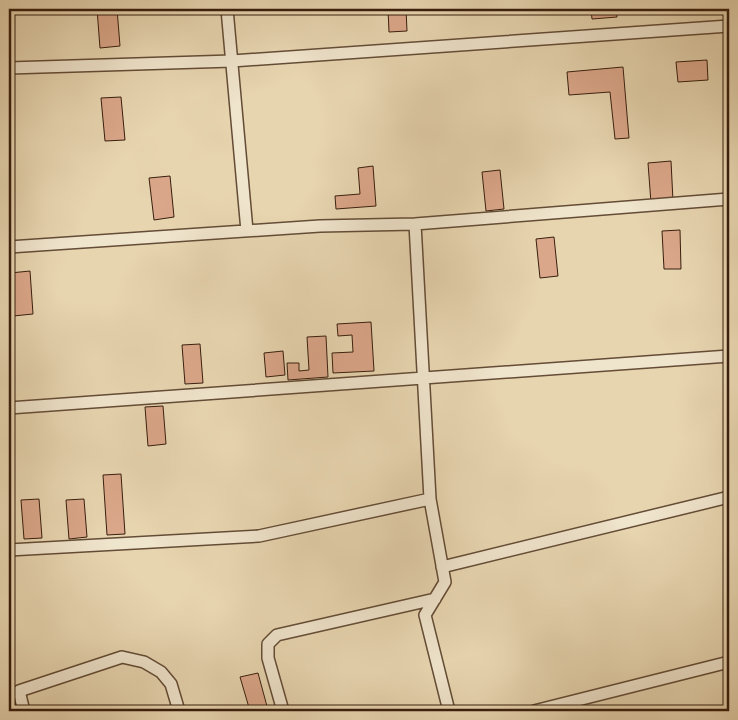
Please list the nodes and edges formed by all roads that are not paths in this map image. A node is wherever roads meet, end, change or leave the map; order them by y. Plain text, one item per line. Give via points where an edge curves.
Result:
1 (227, 9) edge
2 (729, 26) edge
3 (232, 61) junction
4 (9, 68) edge
5 (729, 199) edge
6 (415, 224) junction
7 (247, 231) junction
8 (9, 247) edge
9 (729, 356) edge
10 (422, 376) junction
11 (9, 408) edge
12 (729, 497) edge
13 (430, 499) junction
14 (9, 550) edge
15 (442, 567) junction
16 (435, 598) junction
17 (729, 662) edge
18 (24, 711) edge
19 (179, 711) edge
20 (284, 711) edge
21 (449, 711) edge
22 (534, 711) edge

1 - 3 street
2 - 3 street
3 - 4 street
3 - 7 street
5 - 6 street
6 - 7 street
6 - 10 street
7 - 8 street
9 - 10 street
10 - 11 street
10 - 13 street
12 - 15 street
13 - 14 street via 259,536
13 - 15 street
15 - 16 street via 445,582
16 - 20 street via 277,635 268,644 268,658
16 - 21 street via 425,615
17 - 22 street
18 - 19 street via 19,691 122,657 144,662 161,672 171,684

